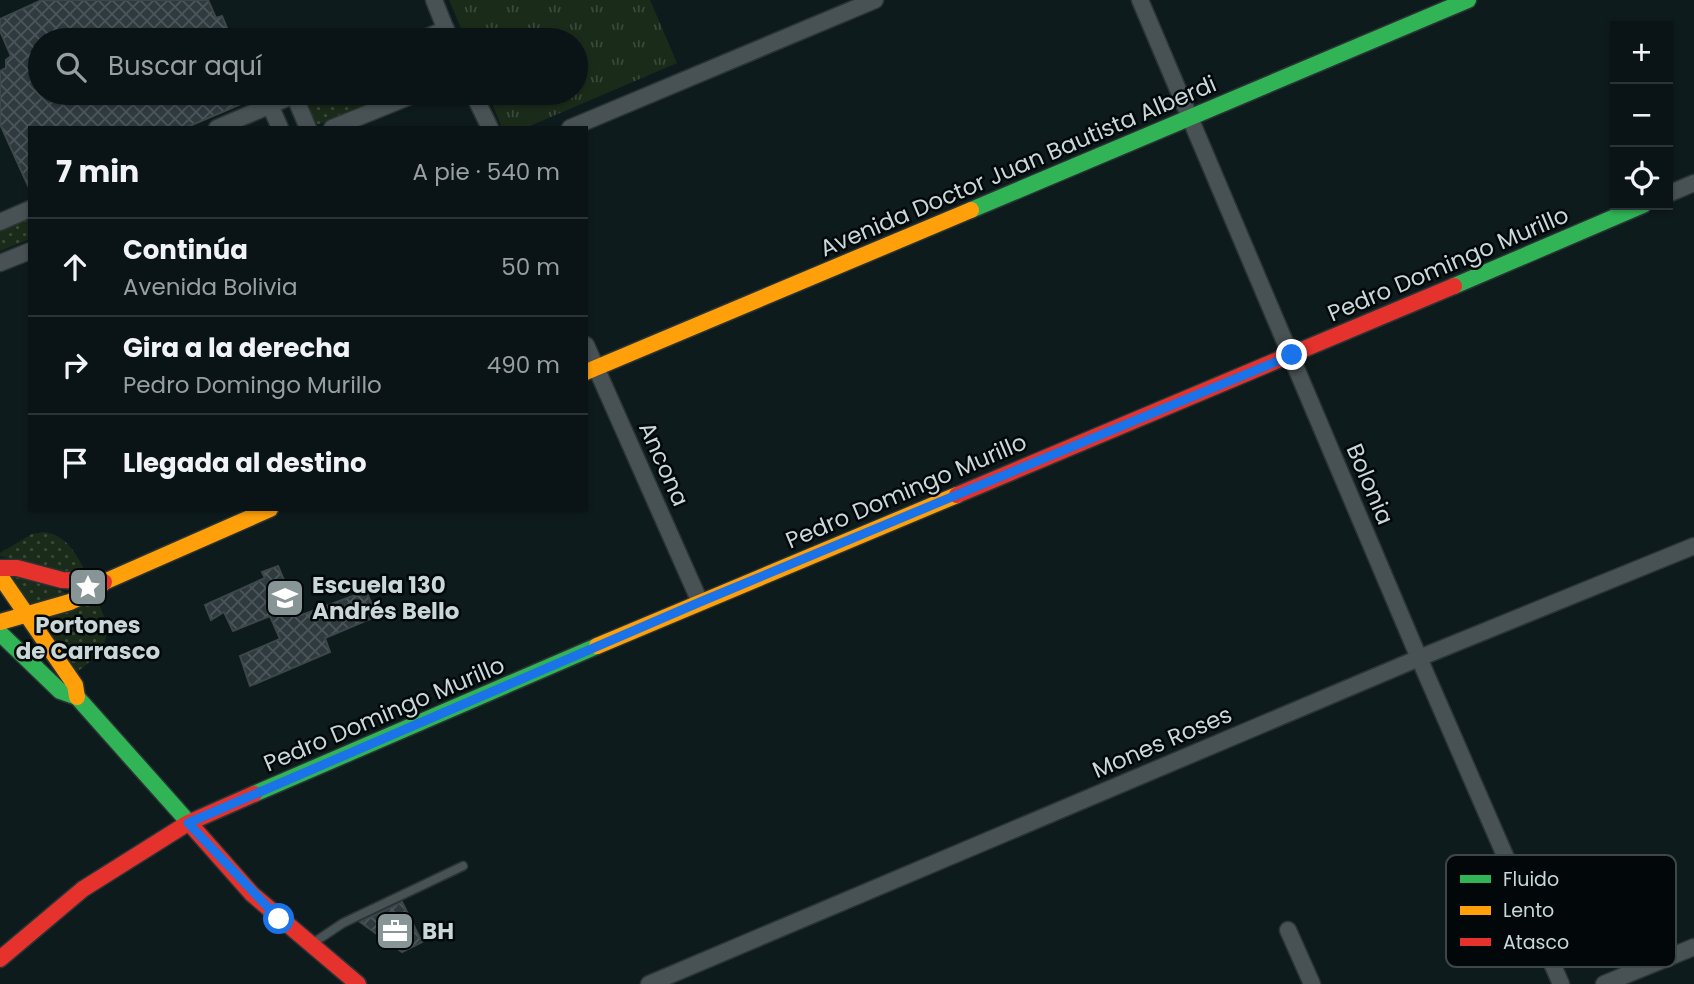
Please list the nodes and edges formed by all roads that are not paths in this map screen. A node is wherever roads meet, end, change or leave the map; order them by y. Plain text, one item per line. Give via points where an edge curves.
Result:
1 (434, 0) edge
2 (875, 0) edge
3 (1140, 0) edge
4 (1468, 0) edge
5 (445, 28) edge
6 (270, 105) joint
7 (300, 105) edge
8 (389, 105) edge
9 (479, 105) edge
10 (1192, 118) junction
11 (222, 126) edge
12 (278, 126) edge
13 (307, 126) edge
14 (337, 126) edge
15 (489, 126) edge
16 (575, 126) edge
17 (1694, 183) edge
18 (1673, 192) edge
19 (28, 210) edge
20 (1631, 210) edge
21 (0, 222) edge
22 (28, 252) edge
23 (0, 263) edge
24 (1292, 355) junction
25 (591, 370) edge
26 (265, 511) edge
27 (1694, 546) edge
28 (0, 568) edge
29 (0, 576) edge
30 (104, 582) junction
31 (700, 602) junction
32 (27, 613) junction
33 (0, 622) edge
34 (0, 633) edge
35 (1419, 658) junction
36 (76, 697) junction
37 (188, 823) junction
38 (1505, 855) edge
39 (463, 866) dead end
40 (1288, 930) dead end
41 (310, 945) junction
42 (1694, 947) edge
43 (1676, 954) edge
44 (0, 959) edge
45 (1554, 967) edge
46 (1645, 967) edge
47 (358, 984) edge
48 (649, 984) edge
49 (1312, 984) edge
50 (1561, 984) edge
51 (1604, 984) edge

1 - 5 street
2 - 16 street
3 - 10 street, Bolonia
4 - 10 street, Avenida Doctor Juan Bautista Alberdi
6 - 11 street
6 - 12 street
7 - 13 street
8 - 14 street
9 - 15 street
10 - 24 street, Bolonia
10 - 25 street, Avenida Doctor Juan Bautista Alberdi
17 - 18 street
19 - 21 street
20 - 24 street, Pedro Domingo Murillo
22 - 23 street
24 - 31 street, Pedro Domingo Murillo
24 - 35 street, Bolonia
25 - 31 street, Ancona
26 - 30 street
27 - 35 street, Mones Roses
28 - 30 street via 62,580
29 - 32 street
30 - 32 street via 70,602
31 - 37 street, Pedro Domingo Murillo
32 - 33 street
32 - 36 street via 75,685
34 - 36 street via 60,691
35 - 38 street, Bolonia
35 - 48 street, Mones Roses
36 - 37 street
37 - 41 street via 252,894
37 - 44 street, Pedro Domingo Murillo via 83,890
39 - 41 lane via 343,923
40 - 49 street
41 - 47 street
42 - 43 street
45 - 50 street, Bolonia
46 - 51 street

